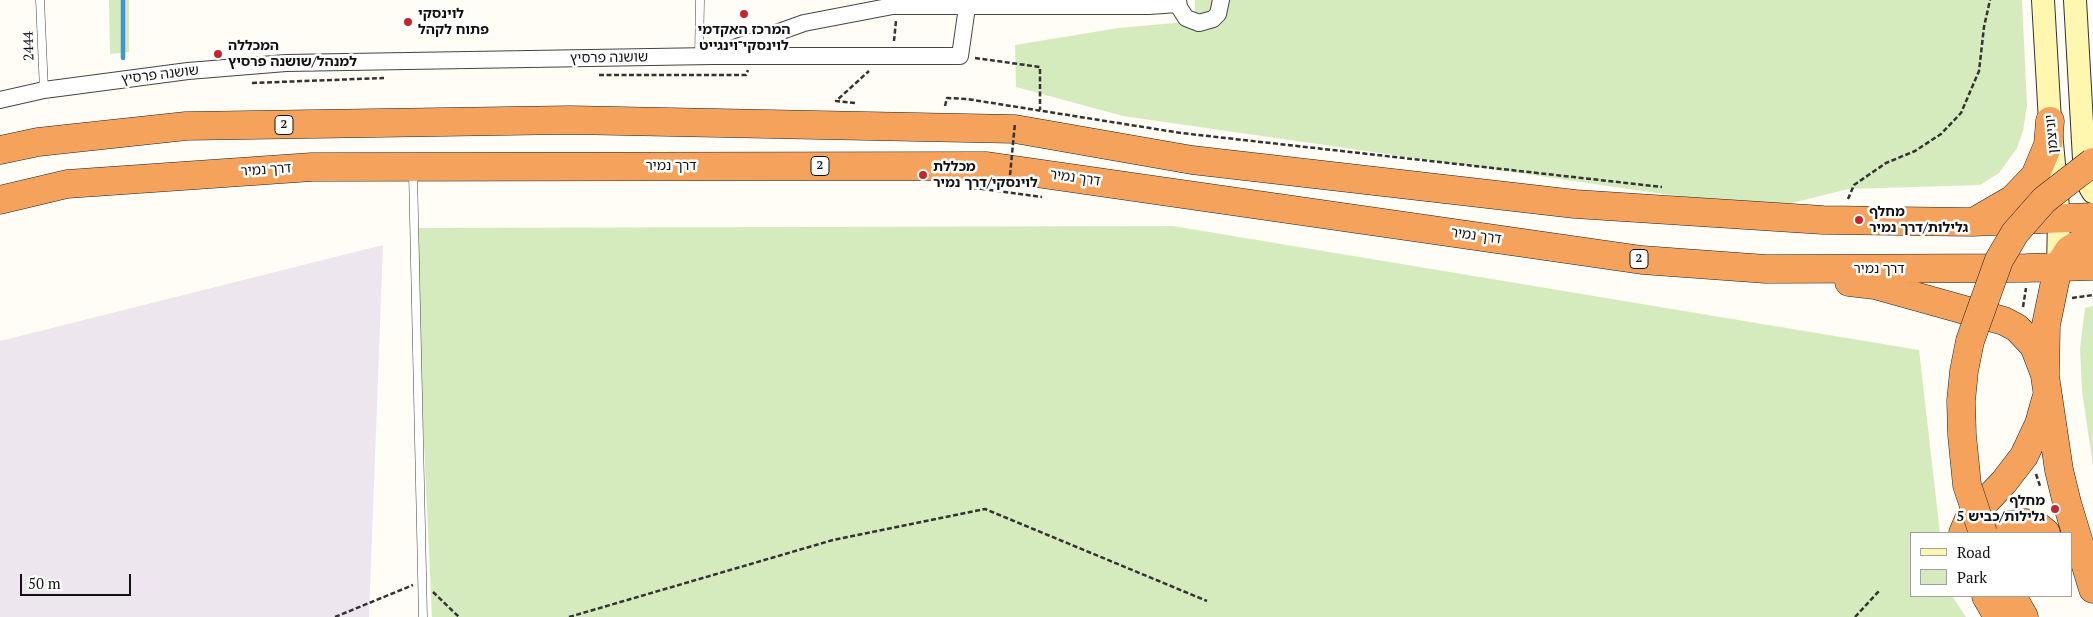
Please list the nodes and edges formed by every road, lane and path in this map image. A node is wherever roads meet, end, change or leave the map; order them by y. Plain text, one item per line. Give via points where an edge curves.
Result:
1 (40, 0) edge
2 (700, 0) edge
3 (1221, 0) edge
4 (1990, 0) edge
5 (2043, 0) edge
6 (2075, 0) edge
7 (1178, 2) edge
8 (898, 6) junction
9 (967, 7) junction
10 (706, 56) junction
11 (754, 56) junction
12 (885, 56) junction
13 (960, 56) junction
14 (591, 75) dead end
15 (385, 78) dead end
16 (248, 83) dead end
17 (44, 90) junction
18 (0, 100) edge
19 (855, 103) dead end
20 (1040, 110) junction
21 (944, 112) dead end
22 (1040, 118) dead end
23 (2050, 121) junction
24 (1015, 123) dead end
25 (0, 150) edge
26 (2093, 162) edge
27 (413, 167) junction
28 (1010, 175) dead end
29 (1668, 188) dead end
30 (2093, 192) edge
31 (0, 200) edge
32 (1846, 203) dead end
33 (2093, 217) edge
34 (2059, 218) junction
35 (1972, 222) junction
36 (2093, 238) edge
37 (2093, 266) edge
38 (2058, 267) junction
39 (1766, 269) junction
40 (2047, 385) junction
41 (1963, 532) edge
42 (1983, 532) edge
43 (1994, 532) edge
44 (2045, 532) edge
45 (2073, 562) edge
46 (422, 581) junction
47 (2093, 590) edge
48 (1879, 592) dead end
49 (1968, 597) edge
50 (1987, 597) edge
51 (2013, 597) edge
52 (1207, 601) dead end
53 (2093, 604) edge
54 (335, 617) edge
55 (423, 617) edge
56 (459, 617) edge
57 (570, 617) edge
58 (1855, 617) edge
59 (1978, 617) edge
60 (1998, 617) edge
61 (2024, 617) edge

1 - 17 lane, 2444
2 - 10 lane
3 - 7 street via 1218,14 1199,23 1181,13
4 - 32 path via 1980,70 1961,113 1941,134 1916,151 1886,163 1854,185
5 - 23 street, יוניצמן
6 - 30 street via 2084,159
7 - 9 street via 1149,6
8 - 9 street
8 - 10 street via 804,23
8 - 12 path
9 - 13 street
10 - 11 street, שושנה פרסיץ
10 - 17 street, שושנה פרסיץ via 286,63 188,71
11 - 12 street, שושנה פרסיץ
11 - 14 path via 746,75
12 - 13 street, שושנה פרסיץ
12 - 19 path via 836,101
13 - 20 path via 1040,67
15 - 16 path
17 - 18 street, שושנה פרסיץ
20 - 21 path via 947,98
20 - 22 path
20 - 29 path via 1181,133
23 - 34 street, יוניצמן
23 - 35 highway via 2048,145 2035,176 2013,199
24 - 28 path, bridge
25 - 35 highway, 2 via 38,142 196,126 570,120 1015,130 1192,160 1575,204 1822,220
26 - 42 highway, bridge via 2044,200 2015,232 1999,260 1970,341 1961,401 1962,436 1967,485
27 - 31 highway, דרך נמיר / 2 via 312,167 67,184
27 - 39 highway, דרך נמיר / 2 via 987,166 1642,260
27 - 46 lane
33 - 34 highway, 2
34 - 35 highway, 2
34 - 38 street, יוניצמן
36 - 38 highway via 2069,250
37 - 38 highway, 2
38 - 39 highway, דרך נמיר / 2
38 - 40 highway via 2046,325
39 - 40 highway via 1875,285 2004,321 2017,328 2034,346
40 - 41 highway via 2039,424 2024,456 1969,519
40 - 47 highway via 2066,502
43 - 44 highway via 2026,522
45 - 53 highway
46 - 54 path
46 - 55 lane
46 - 56 path
48 - 58 path
49 - 59 highway
50 - 60 highway
51 - 61 highway
52 - 57 path via 985,509 833,540

